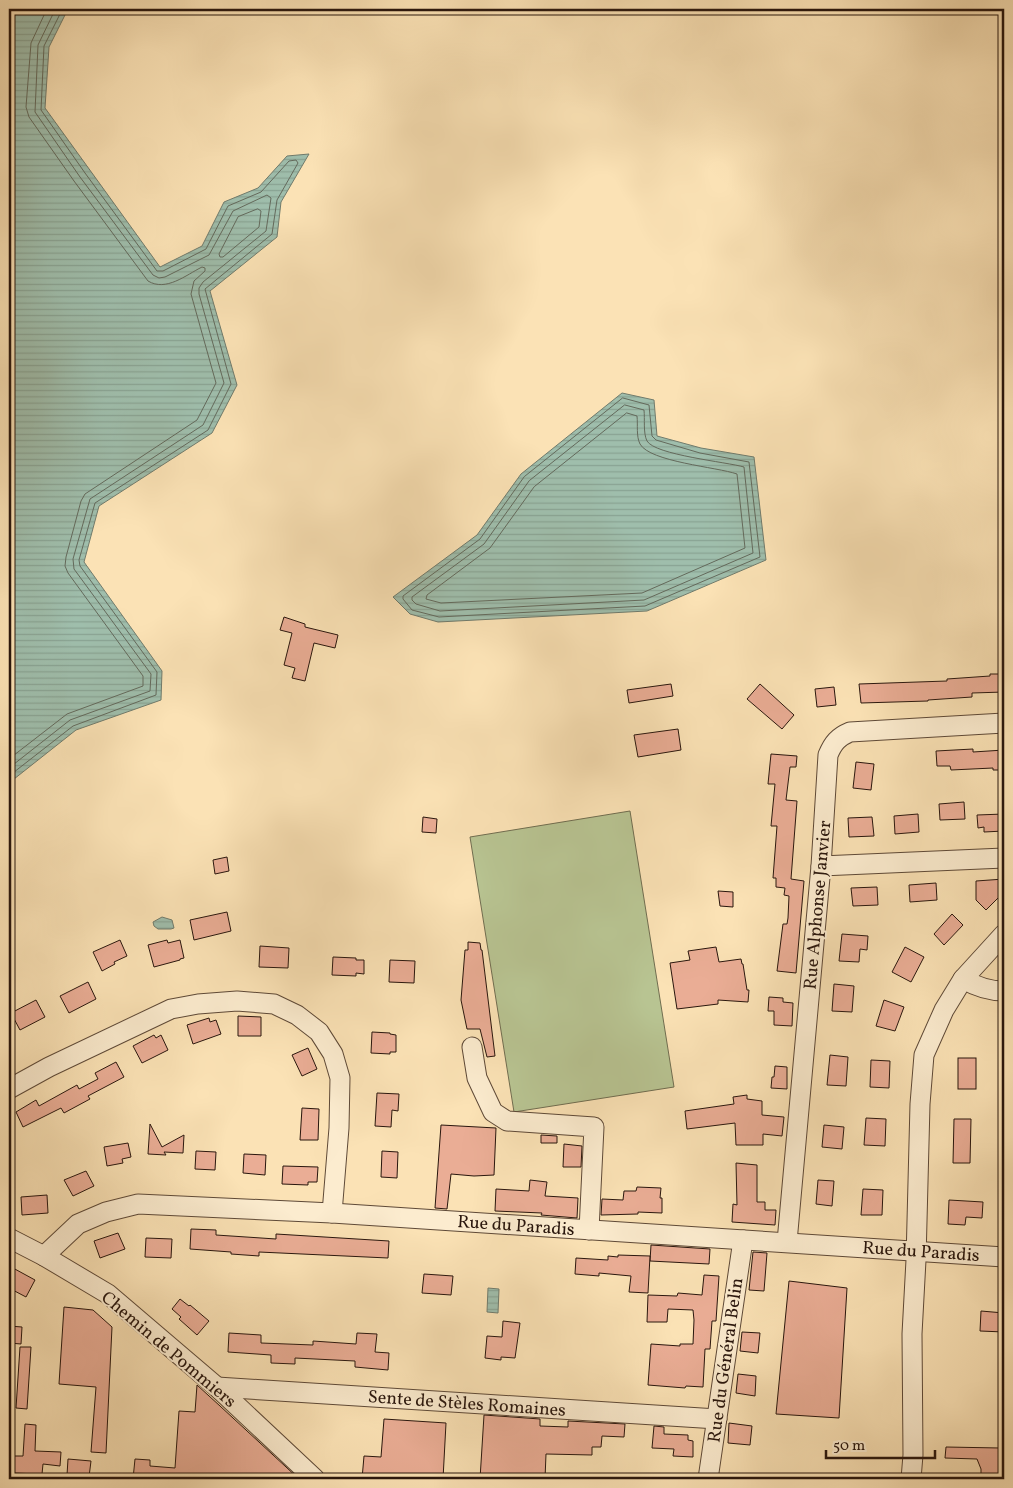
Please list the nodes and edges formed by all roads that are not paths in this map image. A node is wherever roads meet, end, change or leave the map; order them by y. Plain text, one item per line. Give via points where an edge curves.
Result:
1 (1004, 723) edge
2 (1004, 858) edge
3 (821, 866) junction
4 (1004, 934) edge
5 (963, 979) junction
6 (1004, 991) edge
7 (472, 1047) dead end
8 (9, 1089) edge
9 (332, 1213) junction
10 (589, 1230) junction
11 (9, 1238) edge
12 (742, 1240) junction
13 (787, 1242) junction
14 (916, 1251) junction
15 (44, 1256) junction
16 (1004, 1257) edge
17 (217, 1387) junction
18 (912, 1398) junction
19 (717, 1419) junction
20 (315, 1479) edge
21 (708, 1479) edge
22 (899, 1479) edge
23 (911, 1479) edge

1 - 3 street, Rue Alphonse Janvier via 850,732 839,737 828,755
2 - 3 street
3 - 13 street, Rue Alphonse Janvier
4 - 5 street
5 - 6 street via 993,991
5 - 14 street via 944,1010 924,1055
7 - 10 street via 477,1078 493,1112 507,1121 594,1127
8 - 9 street via 171,1010 237,1001 274,1004 297,1015 319,1032 333,1054 340,1078
9 - 10 street, Rue du Paradis
9 - 15 street, Rue du Paradis via 138,1204 106,1212 78,1224
10 - 12 street, Rue du Paradis
11 - 15 street, Chemin de Pommiers
12 - 13 street, Rue du Paradis
12 - 19 street, Rue du Général Belin
13 - 14 street, Rue du Paradis
14 - 16 street, Rue du Paradis
14 - 18 street
15 - 17 street, Chemin de Pommiers via 108,1294
17 - 19 street, Sente de Stèles Romaines
17 - 20 street, Chemin de Pommiers
18 - 22 street
18 - 23 street
19 - 21 street, Rue du Général Belin

